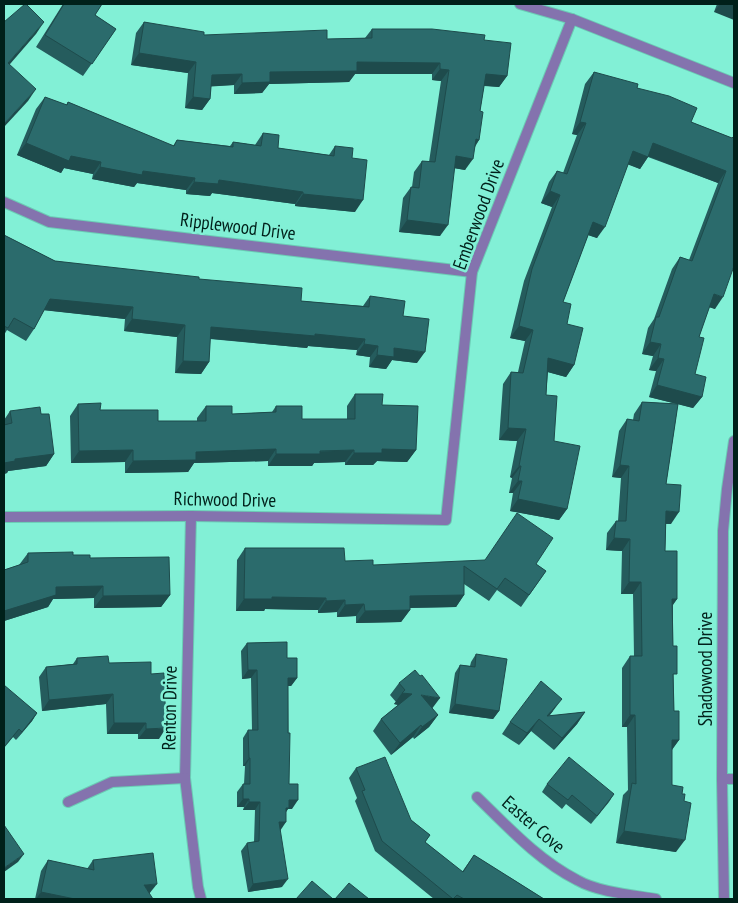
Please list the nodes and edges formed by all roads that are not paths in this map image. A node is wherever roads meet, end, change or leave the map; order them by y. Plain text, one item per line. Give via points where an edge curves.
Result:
1 (520, 4) edge
2 (572, 19) junction
3 (734, 83) edge
4 (4, 202) edge
5 (472, 272) junction
6 (734, 440) edge
7 (191, 516) junction
8 (4, 517) edge
9 (446, 520) joint
10 (185, 778) junction
11 (722, 779) junction
12 (734, 779) edge
13 (477, 797) dead end
14 (68, 802) dead end
15 (201, 899) edge
16 (656, 899) edge
17 (724, 899) edge

1 - 2 street
2 - 3 street
2 - 5 street, Emberwood Drive
4 - 5 street, Ripplewood Drive via 49,222
5 - 9 street, Emberwood Drive
6 - 11 street, Shadowood Drive via 724,531
7 - 8 street, Richwood Drive
7 - 9 street, Richwood Drive
7 - 10 street, Renton Drive
10 - 14 street via 112,782
10 - 15 street, Renton Drive
11 - 12 street
11 - 17 street, Shadowood Drive
13 - 16 street, Easter Cove via 531,850 578,881 615,893

